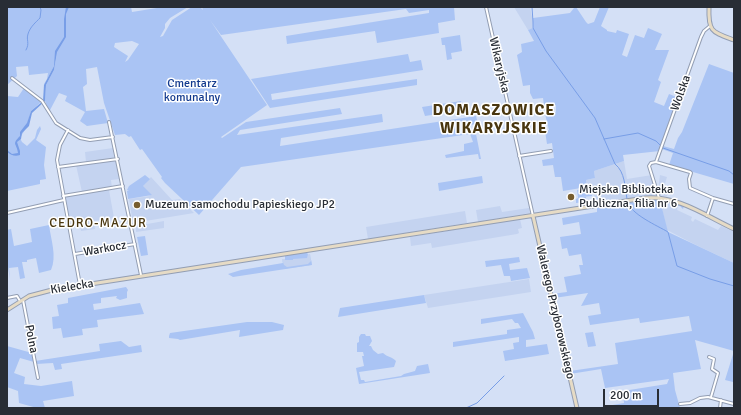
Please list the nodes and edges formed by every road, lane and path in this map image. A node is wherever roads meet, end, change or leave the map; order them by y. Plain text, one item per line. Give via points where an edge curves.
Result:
1 (486, 7) edge
2 (709, 7) edge
3 (710, 26) junction
4 (734, 40) edge
5 (12, 78) dead end
6 (109, 122) dead end
7 (68, 130) junction
8 (113, 137) junction
9 (551, 151) dead end
10 (519, 156) junction
11 (118, 158) junction
12 (656, 162) junction
13 (58, 167) junction
14 (123, 186) junction
15 (63, 196) junction
16 (659, 198) junction
17 (713, 198) junction
18 (64, 200) junction
19 (734, 204) edge
20 (7, 213) edge
21 (533, 216) junction
22 (707, 216) junction
23 (734, 229) edge
24 (135, 244) junction
25 (74, 254) junction
26 (141, 276) junction
27 (80, 286) junction
28 (7, 298) edge
29 (21, 300) junction
30 (7, 310) edge
31 (709, 357) dead end
32 (38, 378) dead end
33 (710, 397) junction
34 (721, 400) junction
35 (680, 404) dead end
36 (734, 404) edge
37 (577, 408) edge
38 (720, 408) edge

1 - 10 street, Wikaryjska
2 - 3 street
3 - 4 street via 718,34
3 - 12 street, Wolska via 701,37
5 - 7 street via 42,101 56,123
6 - 8 street
7 - 8 street via 85,140
7 - 13 street via 58,153
8 - 11 street
9 - 10 street
10 - 21 street, Wikaryjska
11 - 13 street
11 - 14 street
12 - 16 street, Wolska via 649,166
12 - 17 street via 690,172 690,188
13 - 15 street
14 - 15 street
14 - 24 street
15 - 18 street
16 - 21 street, Kielecka
16 - 22 street, Kielecka via 680,203
17 - 19 street
17 - 22 street
18 - 20 street
18 - 25 street
21 - 26 street, Kielecka
21 - 37 street, Walerego Przyborowskiego
22 - 23 street, Kielecka
24 - 25 street, Warkocz
24 - 26 street
25 - 27 street
26 - 27 street, Kielecka
27 - 29 street, Kielecka via 42,292
28 - 29 street via 17,296
29 - 30 street, Kielecka
29 - 32 street, Polna
31 - 33 street via 714,359 712,369 718,373
33 - 34 street
33 - 35 street
34 - 36 street
34 - 38 street

